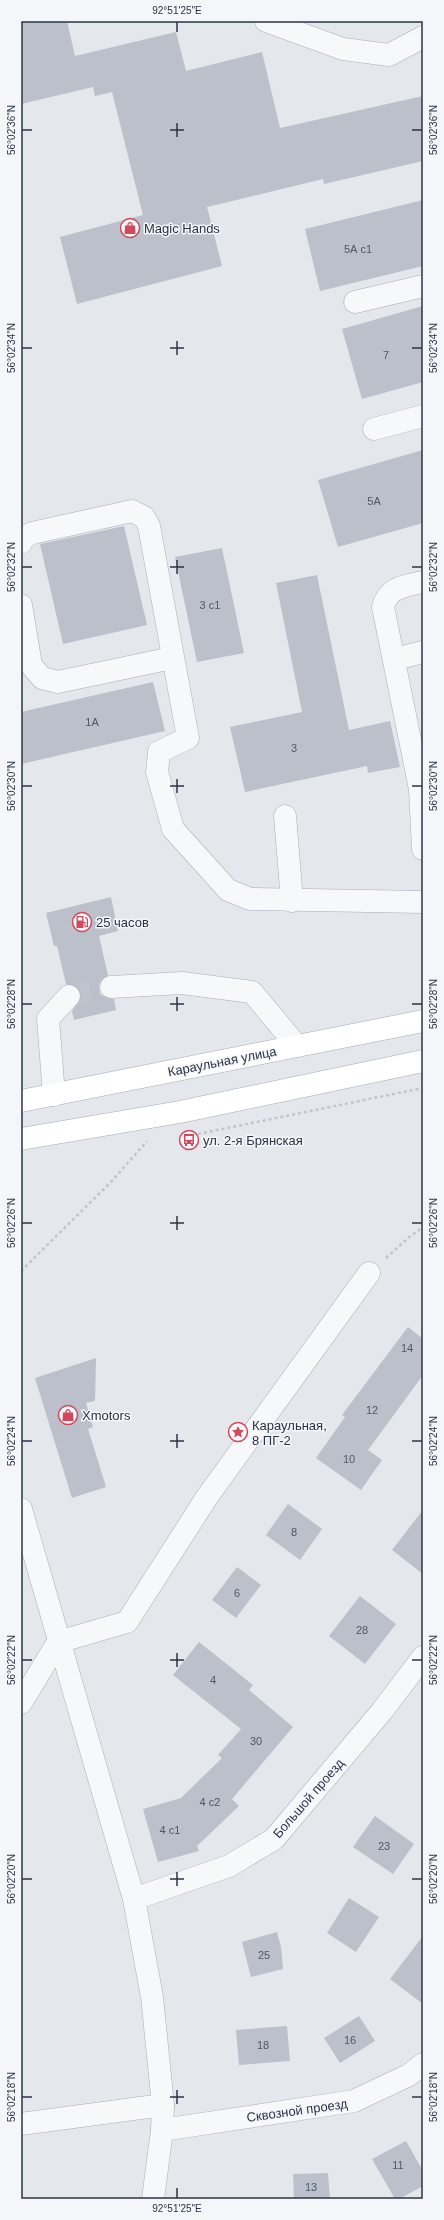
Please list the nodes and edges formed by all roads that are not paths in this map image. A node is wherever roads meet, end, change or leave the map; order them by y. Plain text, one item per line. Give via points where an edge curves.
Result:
1 (266, 21) edge
2 (423, 37) edge
3 (423, 286) edge
4 (355, 302) dead end
5 (423, 416) edge
6 (374, 429) dead end
7 (21, 543) edge
8 (423, 582) edge
9 (21, 605) edge
10 (423, 652) edge
11 (172, 658) junction
12 (395, 659) junction
13 (285, 816) dead end
14 (423, 849) edge
15 (292, 901) junction
16 (423, 902) edge
17 (111, 987) tunnel mouth
18 (69, 996) tunnel mouth
19 (423, 1021) edge
20 (297, 1046) junction
21 (423, 1060) edge
22 (54, 1095) junction
23 (21, 1102) edge
24 (21, 1139) edge
25 (369, 1273) road end
26 (21, 1509) edge
27 (58, 1642) junction
28 (423, 1657) edge
29 (21, 1703) edge
30 (134, 1899) junction
31 (423, 2064) edge
32 (162, 2105) junction
33 (21, 2124) edge
34 (162, 2130) junction
35 (153, 2199) edge

1 - 2 street via 343,48 389,55
3 - 4 street
5 - 6 street
7 - 11 street via 22,539 32,532 117,514 132,511 144,517 149,526
8 - 12 street via 398,588 390,592 385,599 383,607
9 - 11 street via 31,665 42,678 58,682
10 - 12 street
11 - 15 street via 188,738 159,752 157,772 173,829 228,890 250,899
12 - 14 street via 420,789
13 - 15 street
15 - 16 street
17 - 20 street via 182,983 252,992
18 - 22 street via 48,1019
19 - 20 main road, Караульная улица
20 - 22 main road, Караульная улица
21 - 24 main road via 180,1112
22 - 23 main road, Караульная улица
25 - 27 street via 208,1497 127,1622
26 - 27 street
27 - 29 street
27 - 30 street
28 - 30 street, Большой проезд via 382,1711 274,1839 229,1866
30 - 32 street via 152,1997
31 - 34 street, Сквозной проезд via 409,2074 354,2101
32 - 33 street
32 - 34 street
34 - 35 street

